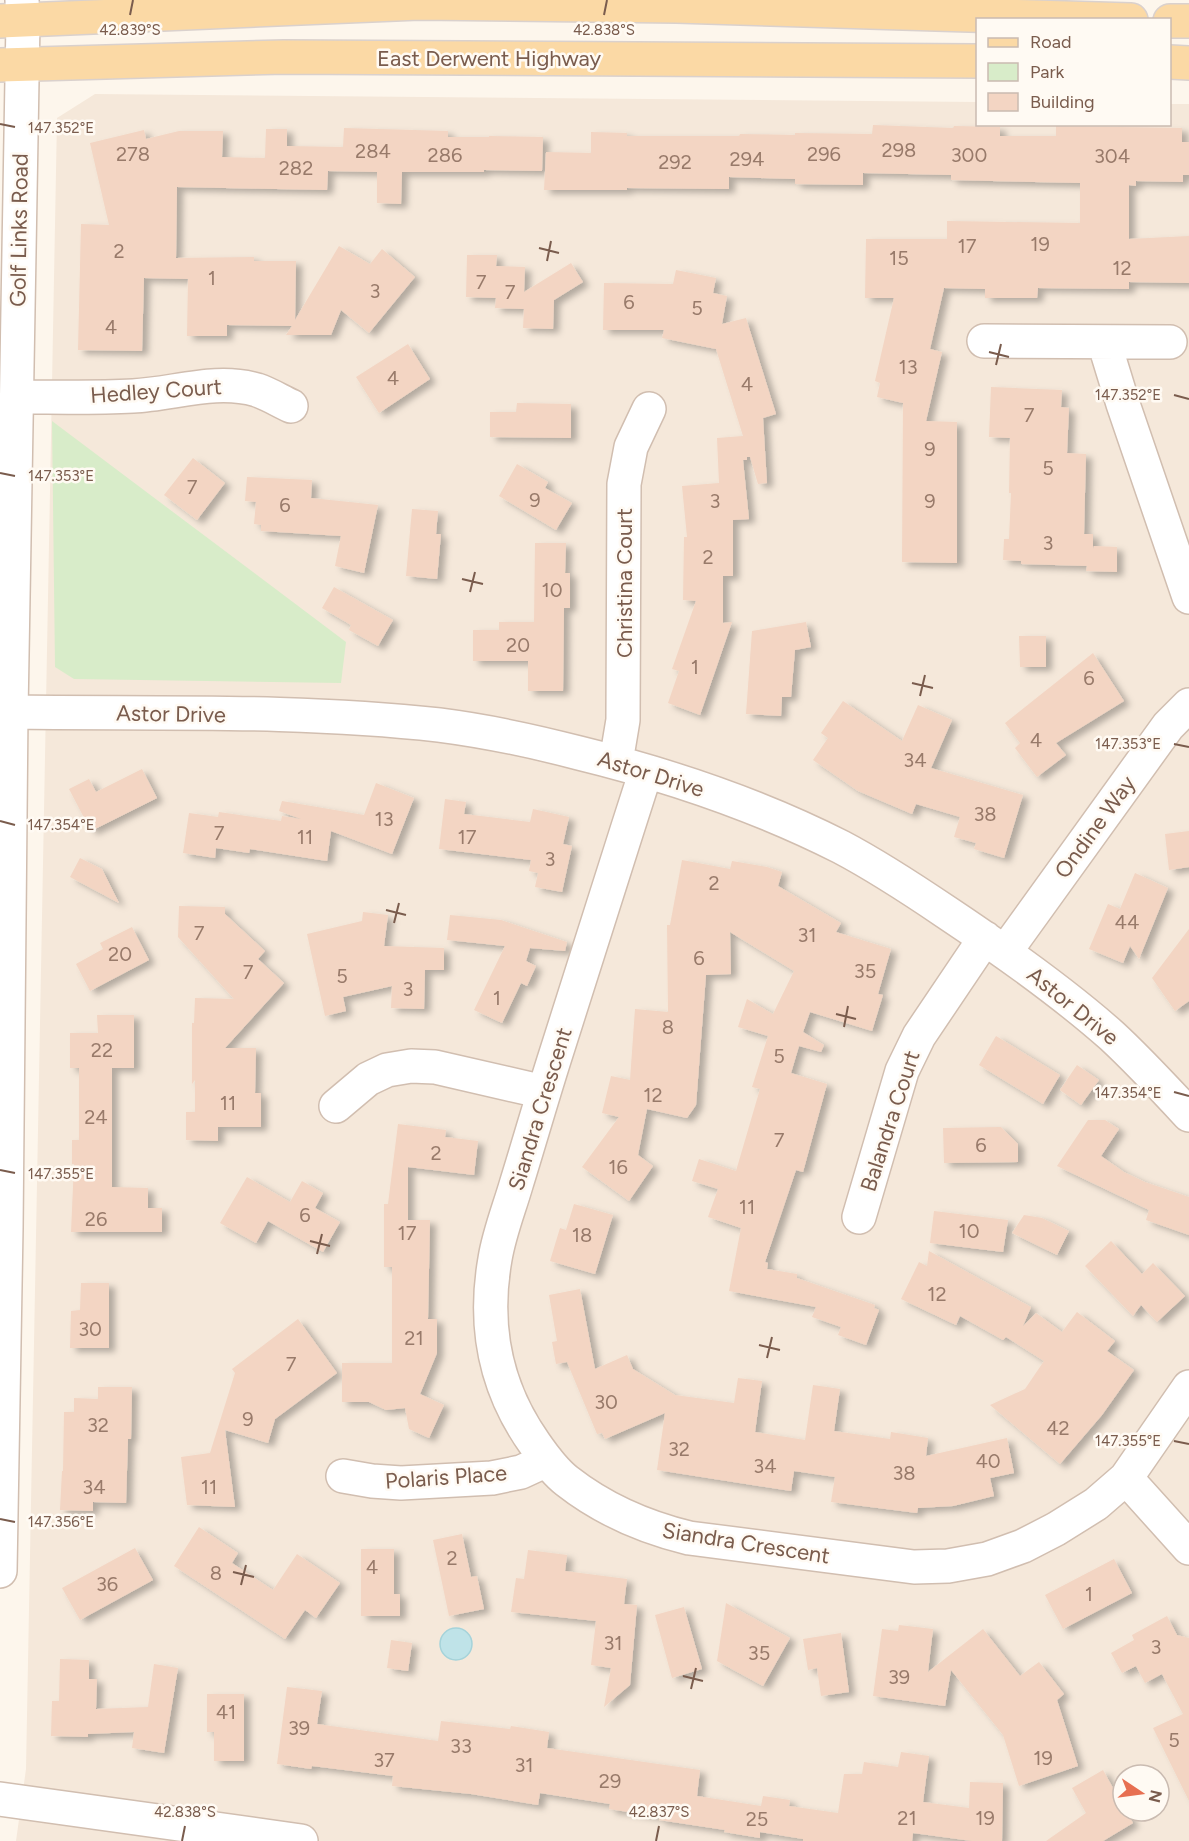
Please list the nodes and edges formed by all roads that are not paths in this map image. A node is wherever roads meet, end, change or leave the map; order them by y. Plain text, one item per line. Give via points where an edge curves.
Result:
1 (422, 1) edge
2 (15, 14) edge
3 (1066, 18) edge
4 (1171, 21) edge
5 (1189, 21) edge
6 (976, 61) edge
7 (1171, 63) edge
8 (1189, 63) edge
9 (11, 66) edge
10 (9, 268) edge
11 (984, 341) dead end
12 (1104, 342) junction
13 (1170, 342) dead end
14 (17, 397) junction
15 (291, 406) dead end
16 (650, 409) dead end
17 (1189, 597) edge
18 (1189, 705) edge
19 (12, 712) junction
20 (631, 766) junction
21 (5, 839) edge
22 (995, 945) junction
23 (4, 974) edge
24 (4, 1060) edge
25 (544, 1092) junction
26 (336, 1106) dead end
27 (1189, 1115) edge
28 (859, 1217) dead end
29 (3, 1224) edge
30 (1189, 1387) edge
31 (547, 1460) junction
32 (343, 1476) dead end
33 (1126, 1478) junction
34 (1189, 1548) edge
35 (0, 1571) edge
36 (0, 1799) edge
37 (301, 1841) edge

1 - 2 main road
1 - 3 main road
2 - 9 street, Golf Links Road
4 - 5 main road
6 - 9 main road, East Derwent Highway via 284,57
7 - 8 main road
9 - 10 street, Golf Links Road
10 - 14 street, Golf Links Road
11 - 12 street
12 - 13 street
12 - 17 street
14 - 15 street, Hedley Court via 132,396 239,386
14 - 19 street, Golf Links Road
16 - 20 street, Christina Court via 631,447 624,484 623,720
18 - 22 street, Ondine Way via 1168,726
19 - 20 street, Astor Drive via 338,716 494,734
19 - 21 street, Golf Links Road
20 - 22 street, Astor Drive via 771,815 840,847
20 - 25 street, Siandra Crescent
21 - 23 street, Golf Links Road
22 - 27 street, Astor Drive via 1050,984 1111,1036
22 - 28 street, Balandra Court via 919,1036 902,1071
23 - 24 street, Golf Links Road
24 - 29 street, Golf Links Road
25 - 26 street via 435,1067 411,1066 387,1070 368,1079
25 - 31 street, Siandra Crescent via 495,1258 491,1333 497,1367 509,1400
29 - 35 street, Golf Links Road
30 - 33 street, Siandra Crescent
31 - 32 street, Polaris Place via 521,1472 492,1478 401,1482
31 - 33 street, Siandra Crescent via 566,1480 595,1500 657,1530 689,1538 914,1568 987,1559 1023,1546 1096,1504
33 - 34 street
36 - 37 street

